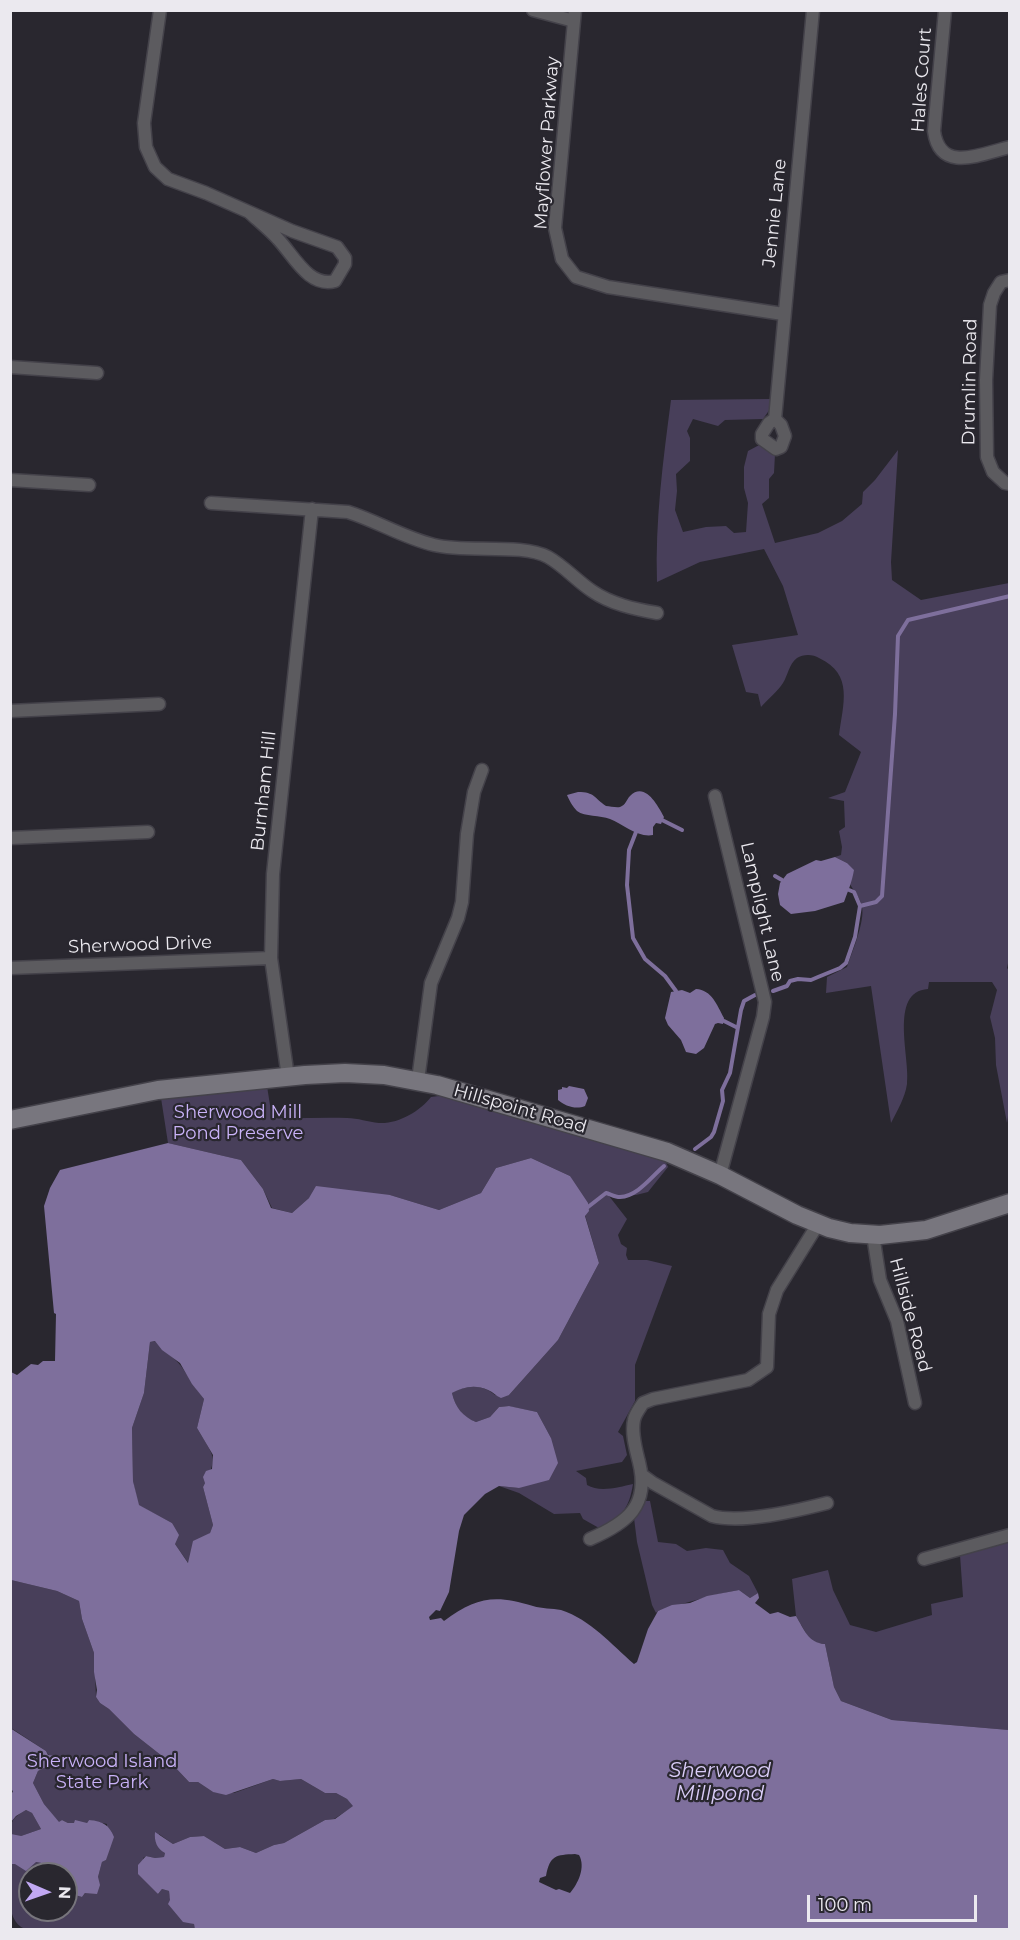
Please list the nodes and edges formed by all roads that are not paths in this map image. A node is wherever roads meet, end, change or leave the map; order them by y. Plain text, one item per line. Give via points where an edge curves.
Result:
1 (160, 10) edge
2 (813, 10) edge
3 (945, 10) edge
4 (540, 11) edge
5 (574, 16) edge
6 (1010, 147) edge
7 (250, 213) junction
8 (1010, 280) edge
9 (783, 314) junction
10 (10, 367) edge
11 (97, 373) dead end
12 (775, 419) dead end
13 (10, 480) edge
14 (1010, 484) edge
15 (90, 485) dead end
16 (211, 503) dead end
17 (312, 509) junction
18 (657, 613) dead end
19 (159, 704) dead end
20 (10, 711) edge
21 (482, 770) dead end
22 (715, 796) dead end
23 (148, 832) dead end
24 (10, 838) edge
25 (271, 958) junction
26 (10, 968) edge
27 (288, 1077) junction
28 (418, 1080) junction
29 (10, 1120) edge
30 (720, 1175) junction
31 (1010, 1203) edge
32 (818, 1224) junction
33 (873, 1235) junction
34 (915, 1403) dead end
35 (642, 1475) junction
36 (827, 1503) dead end
37 (1010, 1534) edge
38 (590, 1539) dead end
39 (924, 1559) dead end

1 - 7 street via 144,123 146,147 155,167 168,179
2 - 9 street, Jennie Lane
3 - 6 street, Hales Court via 936,143 943,153 954,158
4 - 5 street
5 - 9 street, Mayflower Parkway via 555,228 562,259 576,277 608,287
7 - 7 street via 341,250 345,264 336,281 315,280
8 - 14 street, Drumlin Road via 1001,282 990,306 986,389 987,457 993,472
9 - 12 street, Jennie Lane
10 - 11 street
13 - 15 street
16 - 17 street
17 - 18 street via 369,518 433,545 517,550 548,557 602,597 628,608
17 - 25 street, Burnham Hill via 273,874
19 - 20 street
21 - 28 street via 467,834 462,902 431,983
22 - 30 street, Lamplight Lane via 765,1002
23 - 24 street
25 - 26 street, Sherwood Drive
25 - 27 street, Burnham Hill
27 - 28 street, Hillspoint Road via 355,1074
27 - 29 street, Hillspoint Road via 158,1090
28 - 30 street, Hillspoint Road via 648,1146
30 - 32 street, Hillspoint Road
31 - 33 street, Hillspoint Road via 926,1230
32 - 33 street, Hillspoint Road
32 - 35 street via 777,1290 769,1314 768,1362 763,1371 748,1380 643,1403 634,1420
33 - 34 street, Hillside Road via 880,1280 897,1321
35 - 36 street via 722,1519
35 - 38 street via 639,1499 630,1517
37 - 39 street

